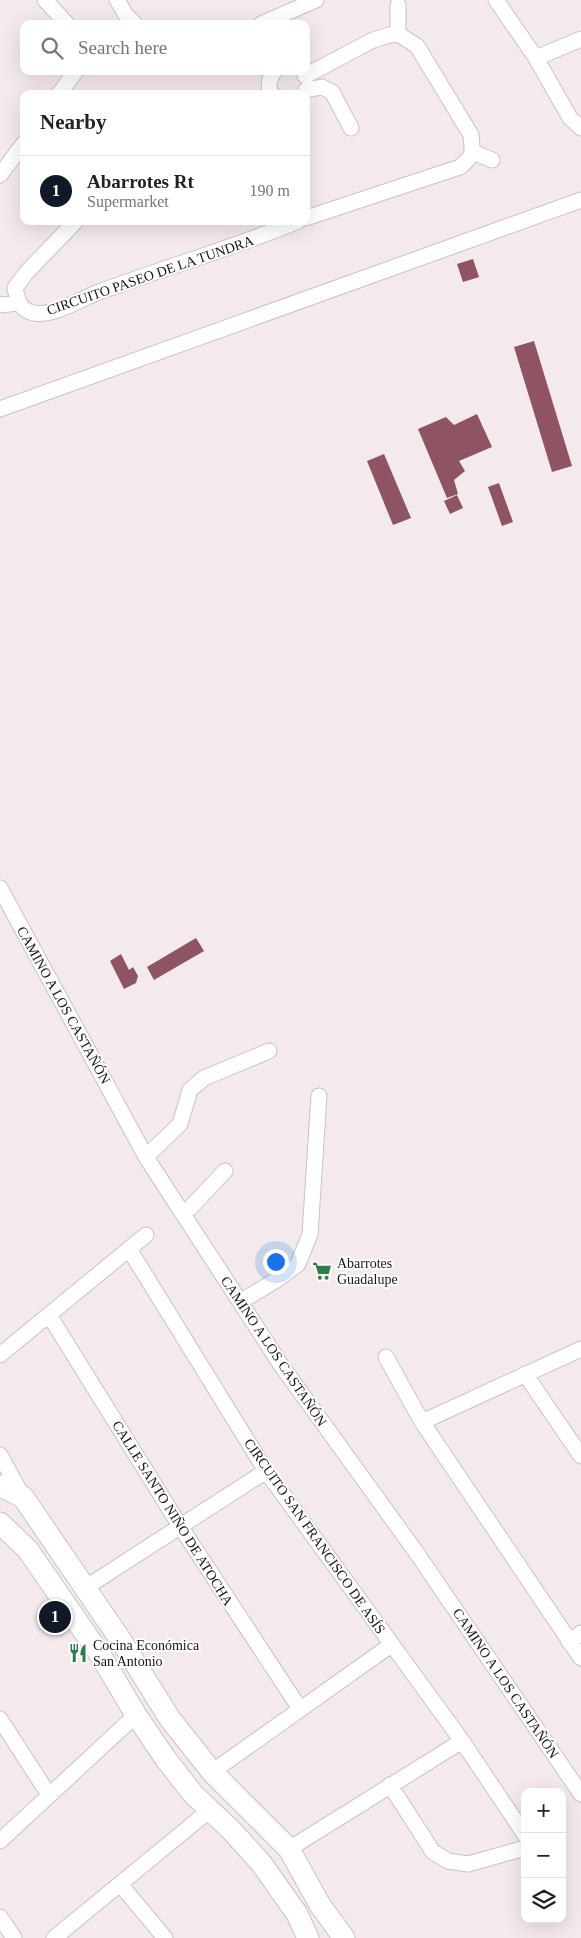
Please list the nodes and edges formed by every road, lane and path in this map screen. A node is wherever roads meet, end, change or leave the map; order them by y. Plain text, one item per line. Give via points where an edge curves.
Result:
1 (44, 0) edge
2 (117, 0) edge
3 (316, 0) edge
4 (496, 0) edge
5 (398, 5) dead end
6 (62, 20) edge
7 (131, 20) edge
8 (279, 20) edge
9 (398, 34) junction
10 (581, 39) edge
11 (536, 58) junction
12 (73, 75) edge
13 (272, 75) edge
14 (304, 83) edge
15 (63, 90) edge
16 (267, 90) edge
17 (351, 128) dead end
18 (581, 128) edge
19 (20, 148) edge
20 (473, 152) junction
21 (492, 160) dead end
22 (0, 176) edge
23 (581, 200) edge
24 (310, 217) edge
25 (72, 225) edge
26 (278, 225) edge
27 (263, 228) edge
28 (18, 302) junction
29 (0, 305) edge
30 (0, 409) edge
31 (0, 888) edge
32 (269, 1051) dead end
33 (319, 1096) dead end
34 (146, 1157) junction
35 (225, 1171) dead end
36 (183, 1214) junction
37 (146, 1235) dead end
38 (129, 1249) junction
39 (240, 1302) junction
40 (49, 1315) junction
41 (581, 1349) edge
42 (0, 1355) edge
43 (386, 1357) dead end
44 (525, 1374) junction
45 (422, 1422) junction
46 (0, 1455) edge
47 (581, 1456) edge
48 (266, 1471) junction
49 (0, 1486) edge
50 (23, 1496) junction
51 (0, 1523) edge
52 (180, 1526) junction
53 (85, 1588) junction
54 (575, 1637) edge
55 (122, 1642) junction
56 (392, 1645) junction
57 (102, 1656) junction
58 (581, 1658) edge
59 (300, 1709) junction
60 (136, 1715) junction
61 (0, 1719) edge
62 (462, 1741) junction
63 (212, 1772) junction
64 (390, 1785) junction
65 (581, 1794) edge
66 (49, 1796) junction
67 (210, 1810) junction
68 (252, 1811) junction
69 (232, 1831) junction
70 (524, 1833) edge
71 (0, 1841) edge
72 (289, 1849) junction
73 (521, 1849) edge
74 (120, 1884) junction
75 (0, 1917) edge
76 (14, 1938) edge
77 (54, 1938) edge
78 (165, 1938) edge
79 (308, 1938) edge
80 (344, 1938) edge

1 - 6 street
2 - 7 street
3 - 8 street
4 - 11 street
5 - 9 street
9 - 14 street via 373,40
9 - 20 street via 416,46 471,135
10 - 11 street
11 - 18 street via 570,118
12 - 15 street
13 - 16 street
14 - 17 street via 332,92
19 - 22 street
20 - 21 street
20 - 24 street via 472,158 460,167
23 - 30 street
25 - 28 street via 15,288
26 - 27 street, CIRCUITO PASEO DE LA TUNDRA
27 - 28 street, CIRCUITO PASEO DE LA TUNDRA via 47,314 30,312
28 - 29 street
31 - 34 street, CAMINO A LOS CASTAÑÓN
32 - 34 street via 204,1078 190,1090 180,1124
33 - 39 street via 310,1234 298,1264
34 - 36 street, CAMINO A LOS CASTAÑÓN
35 - 36 street
36 - 39 street, CAMINO A LOS CASTAÑÓN
37 - 38 street
38 - 40 street
38 - 48 street, CIRCUITO SAN FRANCISCO DE ASÍS
39 - 65 street, CAMINO A LOS CASTAÑÓN
40 - 42 street
40 - 52 street, CALLE SANTO NIÑO DE ATOCHA
41 - 44 street
43 - 45 street
44 - 45 street
44 - 47 street
45 - 54 street
46 - 50 street
48 - 52 street
48 - 56 street, CIRCUITO SAN FRANCISCO DE ASÍS
49 - 50 street
50 - 53 street
51 - 57 street via 28,1550
52 - 53 street
52 - 59 street, CALLE SANTO NIÑO DE ATOCHA
53 - 55 street
54 - 58 street
55 - 57 street
55 - 63 street via 170,1719
56 - 59 street
56 - 62 street, CIRCUITO SAN FRANCISCO DE ASÍS
57 - 60 street
59 - 63 street
60 - 66 street
60 - 67 street via 193,1794
61 - 66 street
62 - 64 street
62 - 70 street, CIRCUITO SAN FRANCISCO DE ASÍS
63 - 68 street
64 - 72 street
64 - 73 street via 433,1852 448,1861 468,1864
66 - 71 street
67 - 69 street
67 - 74 street
68 - 69 street
68 - 72 street
69 - 79 street via 262,1863 297,1914
72 - 80 street via 320,1904
74 - 77 street
74 - 78 street
75 - 76 street

